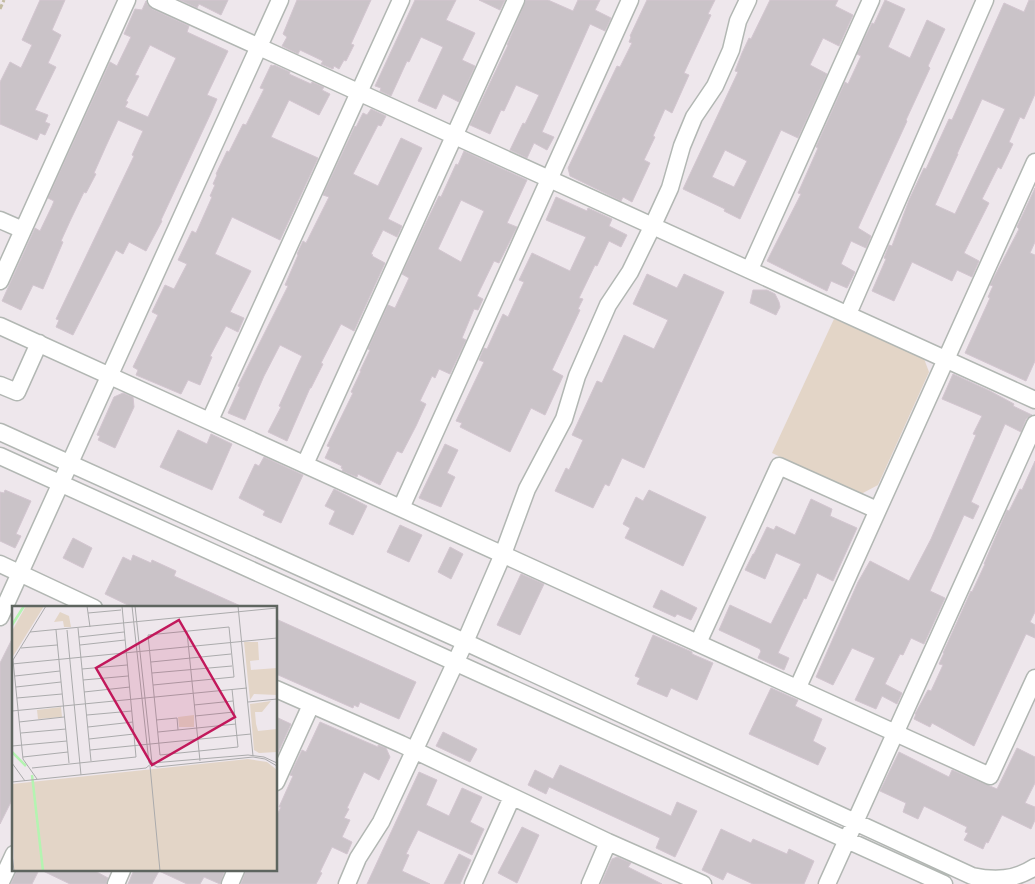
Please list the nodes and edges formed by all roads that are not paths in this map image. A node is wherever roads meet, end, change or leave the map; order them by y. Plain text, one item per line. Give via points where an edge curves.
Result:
1 (127, 0) edge
2 (156, 0) edge
3 (280, 0) edge
4 (401, 0) edge
5 (516, 0) edge
6 (630, 0) edge
7 (748, 0) edge
8 (870, 0) edge
9 (985, 0) edge
10 (258, 47) junction
11 (359, 92) junction
12 (455, 135) junction
13 (1035, 162) edge
14 (549, 179) junction
15 (0, 220) edge
16 (653, 225) junction
17 (23, 230) junction
18 (750, 269) junction
19 (0, 281) edge
20 (848, 314) junction
21 (0, 326) edge
22 (39, 343) junction
23 (946, 360) junction
24 (109, 375) junction
25 (0, 385) edge
26 (1035, 400) edge
27 (210, 420) junction
28 (1035, 424) edge
29 (0, 432) edge
30 (0, 456) edge
31 (69, 463) junction
32 (305, 464) junction
33 (61, 484) junction
34 (401, 508) junction
35 (877, 510) junction
36 (503, 554) junction
37 (0, 564) edge
38 (20, 574) junction
39 (90, 606) edge
40 (0, 617) edge
41 (465, 642) junction
42 (698, 643) junction
43 (455, 663) junction
44 (1035, 678) edge
45 (798, 687) junction
46 (278, 690) edge
47 (311, 705) junction
48 (895, 732) junction
49 (415, 750) junction
50 (278, 778) edge
51 (512, 797) junction
52 (855, 821) junction
53 (846, 840) junction
54 (608, 842) junction
55 (12, 858) edge
56 (121, 872) edge
57 (235, 872) edge
58 (1029, 875) edge
59 (0, 884) edge
60 (116, 884) edge
61 (230, 884) edge
62 (347, 884) edge
63 (473, 884) edge
64 (590, 884) edge
65 (703, 884) edge
66 (827, 884) edge
67 (944, 884) edge

1 - 17 street
2 - 10 street
3 - 10 street
4 - 11 street
5 - 12 street
6 - 14 street
7 - 16 street via 715,86 694,117 670,188
8 - 18 street
9 - 20 street
10 - 11 street
10 - 24 street
11 - 12 street
11 - 27 street
12 - 14 street
12 - 32 street
13 - 23 street
14 - 16 street
14 - 34 street
15 - 17 street
16 - 18 street
16 - 36 street via 630,272 608,305 577,376 564,420 527,490
17 - 19 street
18 - 20 street
20 - 23 street
21 - 22 street
22 - 24 street
22 - 25 street via 17,392
23 - 26 street
23 - 35 street
24 - 27 street
24 - 31 street
27 - 32 street
28 - 48 street
29 - 31 street
30 - 33 street
31 - 33 street
31 - 41 street
32 - 34 street
33 - 38 street
33 - 43 street
34 - 36 street
35 - 42 street via 779,466
35 - 45 street
36 - 41 street
36 - 42 street
37 - 38 street
38 - 39 street
38 - 40 street
41 - 43 street
41 - 52 street
42 - 45 street
43 - 49 street
43 - 53 street
44 - 48 street via 990,776
45 - 48 street
46 - 47 street
47 - 49 street
47 - 50 street
48 - 52 street
49 - 51 street
49 - 62 street
51 - 54 street
51 - 63 street
52 - 53 street
52 - 58 street via 972,876 990,880
53 - 66 street
53 - 67 street
54 - 64 street
54 - 65 street
55 - 59 street
56 - 60 street
57 - 61 street

